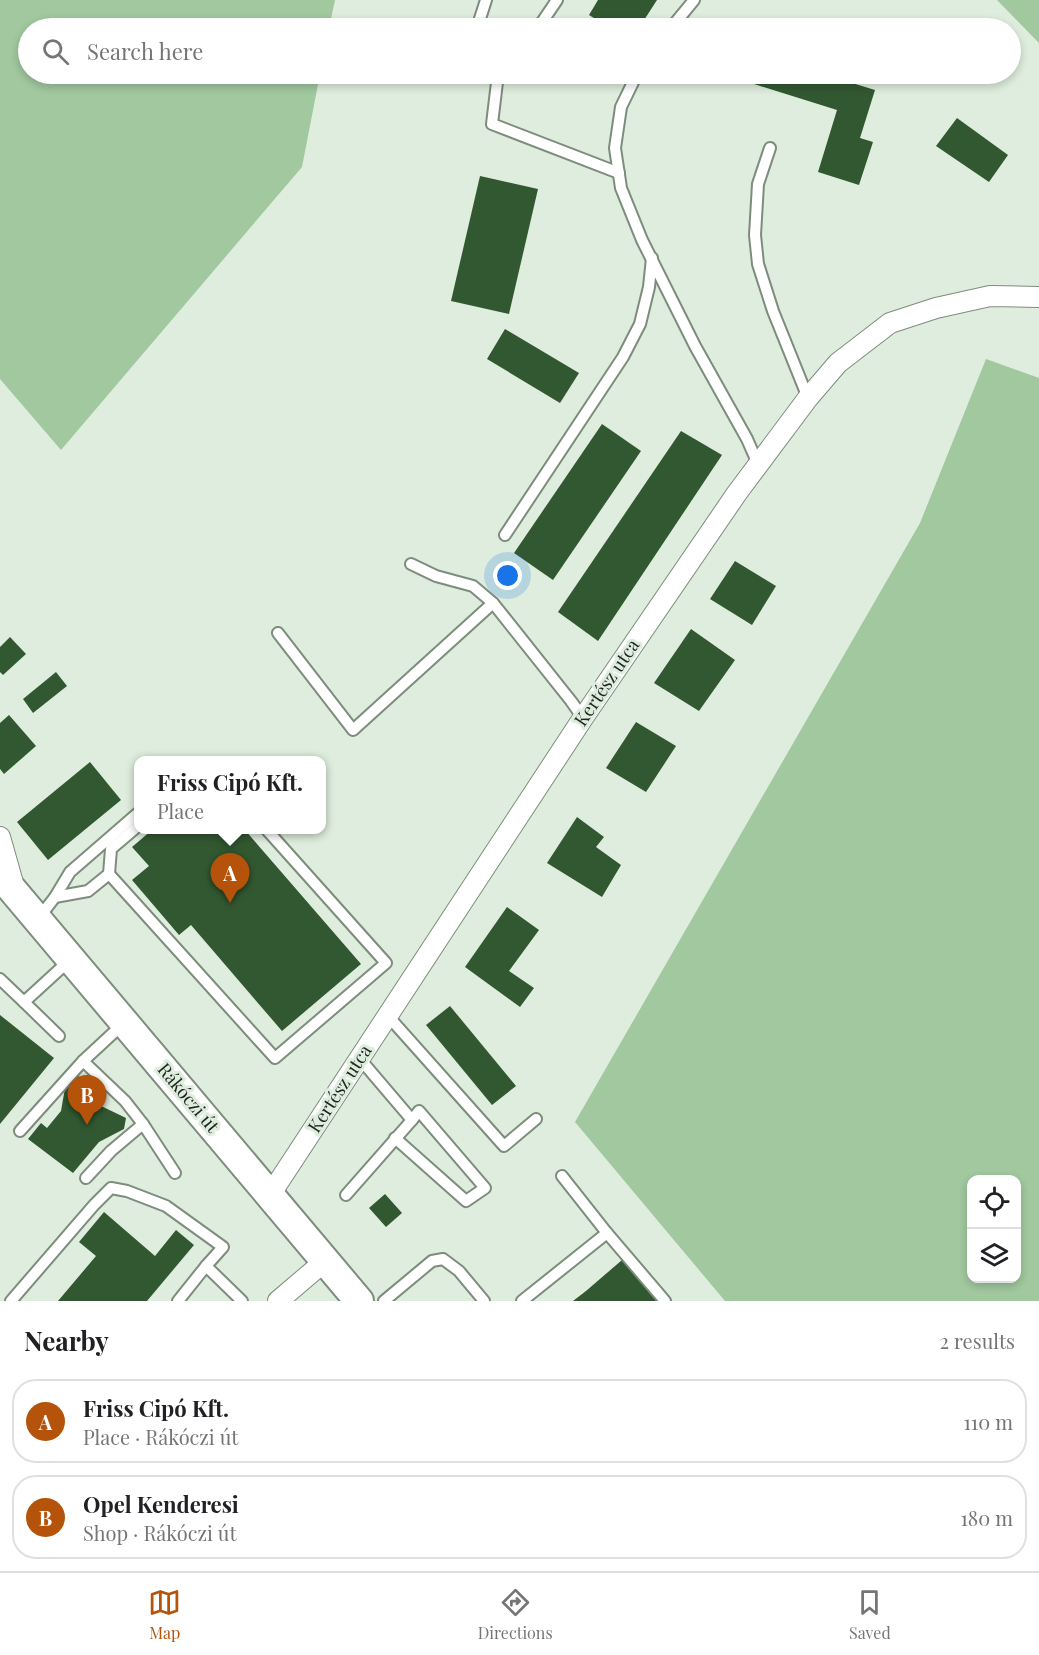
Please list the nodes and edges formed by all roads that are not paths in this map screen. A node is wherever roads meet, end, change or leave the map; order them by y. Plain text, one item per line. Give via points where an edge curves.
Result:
1 (486, 0) edge
2 (557, 0) edge
3 (694, 0) edge
4 (480, 18) edge
5 (545, 18) edge
6 (679, 18) edge
7 (497, 84) edge
8 (632, 84) edge
9 (770, 148) dead end
10 (619, 173) junction
11 (652, 258) junction
12 (1039, 297) edge
13 (808, 398) junction
14 (758, 464) junction
15 (505, 535) dead end
16 (411, 564) dead end
17 (493, 603) junction
18 (278, 633) dead end
19 (583, 718) junction
20 (134, 816) edge
21 (134, 829) edge
22 (271, 834) edge
23 (0, 837) edge
24 (109, 873) junction
25 (8, 885) edge
26 (55, 897) junction
27 (38, 920) junction
28 (71, 959) junction
29 (0, 979) edge
30 (24, 1002) junction
31 (388, 1016) junction
32 (124, 1023) junction
33 (59, 1036) dead end
34 (360, 1059) junction
35 (82, 1061) junction
36 (536, 1119) dead end
37 (412, 1120) junction
38 (143, 1124) junction
39 (20, 1131) dead end
40 (395, 1138) junction
41 (175, 1173) dead end
42 (562, 1176) dead end
43 (86, 1178) dead end
44 (270, 1195) junction
45 (346, 1195) dead end
46 (608, 1233) junction
47 (325, 1261) junction
48 (206, 1266) junction
49 (12, 1301) edge
50 (178, 1301) edge
51 (242, 1301) edge
52 (278, 1301) edge
53 (358, 1301) edge
54 (384, 1301) edge
55 (484, 1301) edge
56 (522, 1301) edge
57 (665, 1301) edge

1 - 4 lane
2 - 5 lane
3 - 6 lane
7 - 10 lane via 492,124
8 - 10 lane via 621,107 615,148
9 - 13 lane via 758,184 758,264
10 - 11 lane via 621,188
11 - 14 lane
11 - 15 lane via 650,287 640,324 623,357
12 - 13 street, Kertész utca via 990,296 890,323 838,363
13 - 14 street, Kertész utca
14 - 19 street, Kertész utca
16 - 17 lane via 473,586
17 - 18 lane via 353,730
17 - 19 lane
19 - 31 street, Kertész utca
20 - 26 lane via 70,872
21 - 24 lane via 111,849
22 - 24 lane via 386,963 275,1058
23 - 25 street, Rákóczi út
24 - 26 lane via 88,891
25 - 27 main road, Rákóczi út
26 - 27 lane
27 - 28 main road, Rákóczi út
28 - 30 lane
28 - 32 main road, Rákóczi út
29 - 30 lane
30 - 33 lane
31 - 34 street, Kertész utca
31 - 36 lane via 504,1146
32 - 35 lane
32 - 44 main road, Rákóczi út
34 - 37 lane
34 - 44 street, Kertész utca
35 - 38 lane via 125,1101
35 - 39 lane
37 - 40 lane
37 - 40 lane via 419,1111 485,1188 466,1201
38 - 41 lane
38 - 43 lane
40 - 45 lane
42 - 46 lane
44 - 47 main road, Rákóczi út
46 - 56 lane
46 - 57 lane
47 - 52 street
47 - 53 main road, Rákóczi út
48 - 49 lane via 223,1247 166,1206 111,1188
48 - 50 lane
48 - 51 lane
54 - 55 lane via 432,1261 443,1259 459,1271

